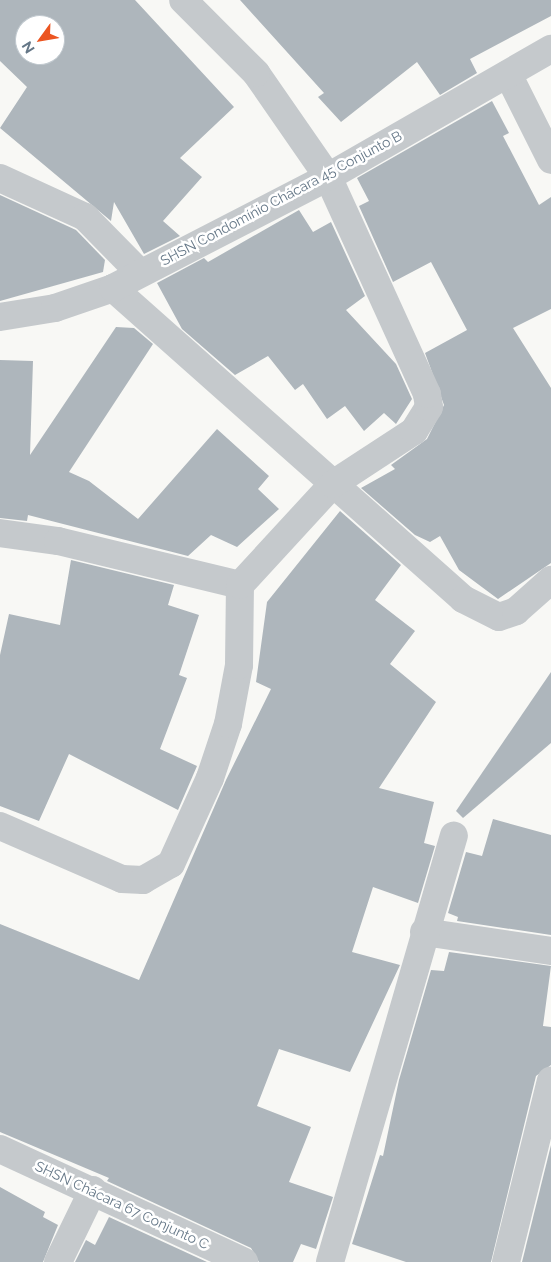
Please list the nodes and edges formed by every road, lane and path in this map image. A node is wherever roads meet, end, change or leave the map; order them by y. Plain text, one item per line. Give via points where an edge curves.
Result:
1 (183, 0) edge
2 (551, 49) edge
3 (508, 74) junction
4 (551, 160) edge
5 (328, 177) junction
6 (0, 178) edge
7 (140, 273) junction
8 (113, 288) junction
9 (0, 317) edge
10 (333, 484) junction
11 (0, 533) edge
12 (551, 580) edge
13 (240, 585) junction
14 (0, 826) edge
15 (454, 836) dead end
16 (424, 932) junction
17 (551, 951) edge
18 (551, 1080) edge
19 (0, 1149) edge
20 (93, 1190) junction
21 (58, 1262) edge
22 (244, 1262) edge
23 (330, 1262) edge
24 (506, 1262) edge

1 - 5 street via 256,73
2 - 3 street, SHSN Condomínio Chácara 45 Conjunto B
3 - 4 street
3 - 5 street, SHSN Condomínio Chácara 45 Conjunto B
5 - 7 street, SHSN Condomínio Chácara 45 Conjunto B
5 - 10 street via 427,394 428,407 414,431
6 - 7 street via 85,217
7 - 8 street, SHSN Condomínio Chácara 45 Conjunto B
8 - 9 street, SHSN Condomínio Chácara 45 Conjunto B via 55,308
8 - 10 street
10 - 12 street via 484,612 499,616 516,611
10 - 13 street
11 - 13 street via 58,541
13 - 14 street via 239,665 228,724 210,778 171,864 143,880 122,879
15 - 16 street
16 - 17 street
16 - 23 street
18 - 24 street
19 - 20 street, SHSN Chácara 67 Conjunto C
20 - 21 street
20 - 22 street, SHSN Chácara 67 Conjunto C

